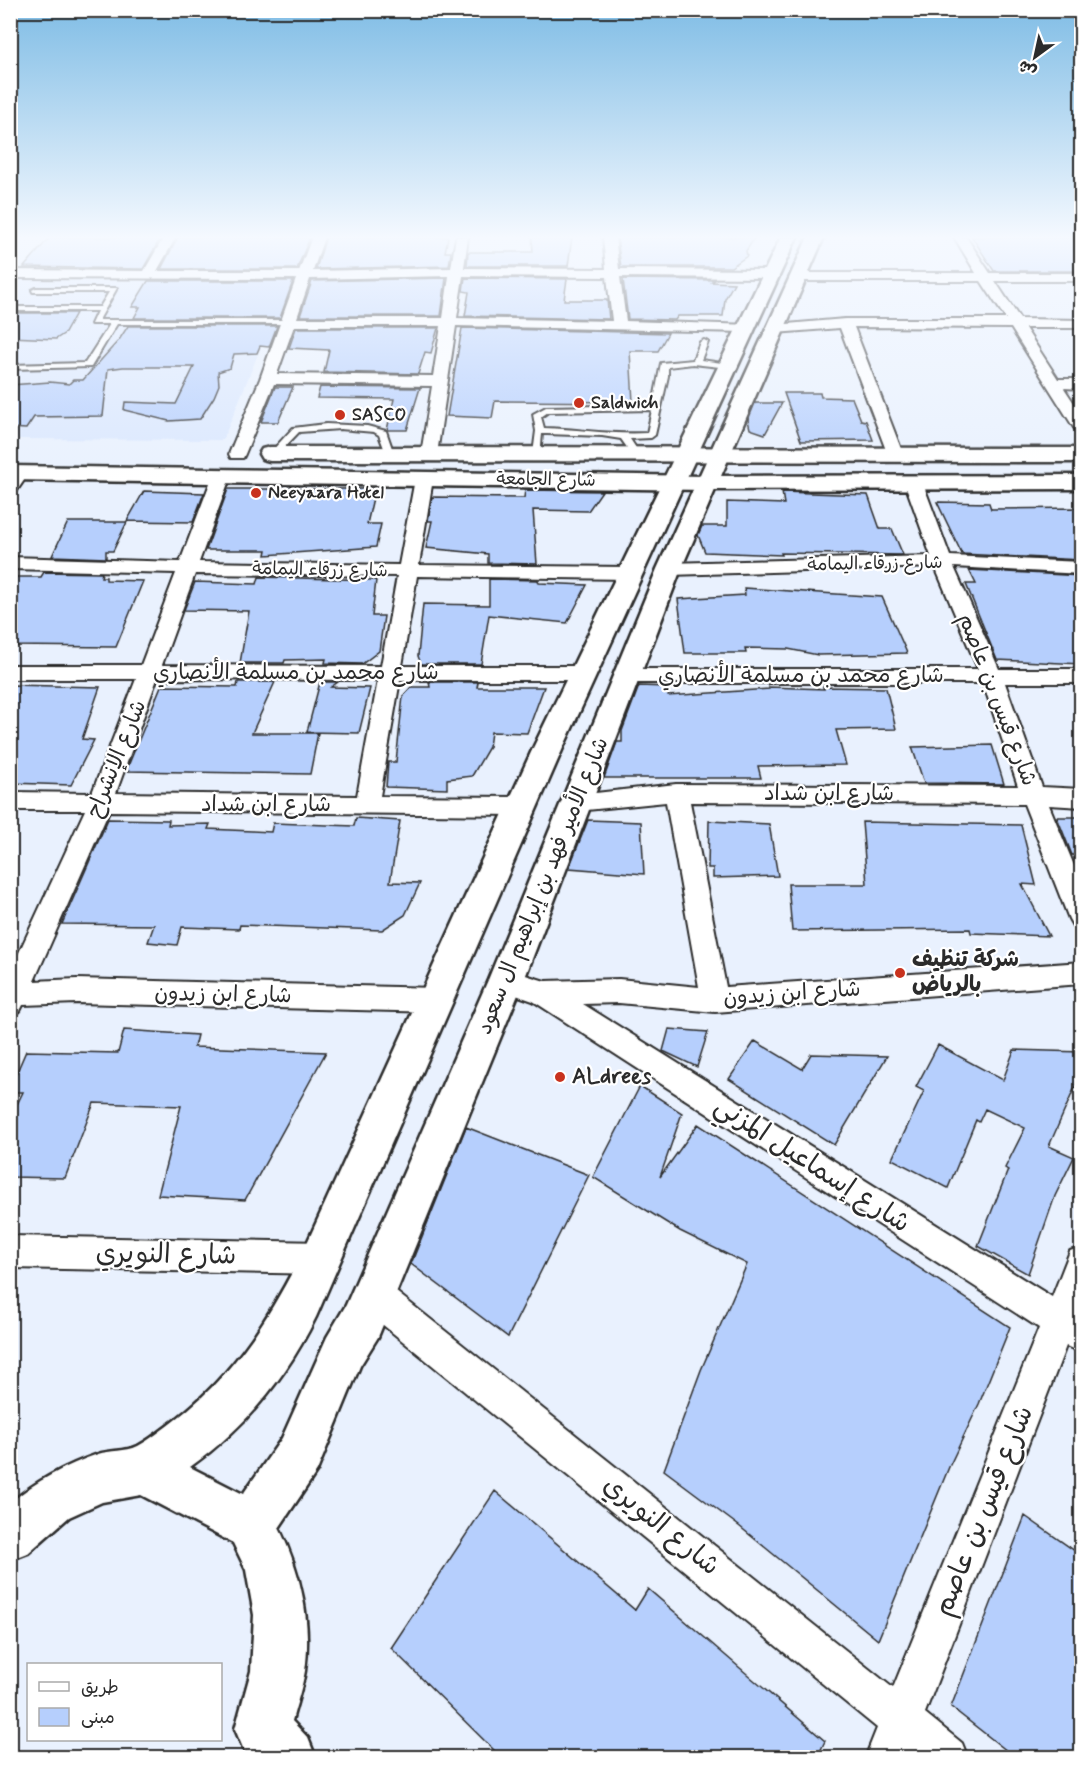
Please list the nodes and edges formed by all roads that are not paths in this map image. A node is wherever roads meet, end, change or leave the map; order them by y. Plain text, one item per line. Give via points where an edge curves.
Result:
1 (96, 320) edge
2 (618, 320) edge
3 (765, 320) edge
4 (1012, 320) edge
5 (115, 322) junction
6 (287, 322) junction
7 (448, 322) junction
8 (845, 322) junction
9 (619, 324) junction
10 (1015, 324) junction
11 (1082, 324) edge
12 (761, 328) junction
13 (704, 342) dead end
14 (696, 362) junction
15 (729, 366) junction
16 (10, 367) edge
17 (268, 379) junction
18 (441, 381) junction
19 (1052, 383) junction
20 (1082, 384) edge
21 (658, 407) junction
22 (1082, 428) edge
23 (540, 431) junction
24 (630, 445) junction
25 (213, 453) dead end
26 (237, 454) junction
27 (429, 454) junction
28 (537, 454) junction
29 (895, 454) junction
30 (960, 454) junction
31 (1082, 455) edge
32 (697, 469) junction
33 (222, 476) junction
34 (316, 477) junction
35 (14, 478) edge
36 (424, 479) junction
37 (913, 482) junction
38 (1082, 482) edge
39 (942, 561) junction
40 (10, 563) edge
41 (188, 568) junction
42 (1082, 568) edge
43 (669, 569) junction
44 (408, 571) junction
45 (630, 573) junction
46 (10, 672) edge
47 (390, 673) junction
48 (582, 673) junction
49 (150, 674) junction
50 (991, 675) junction
51 (628, 676) junction
52 (1082, 676) edge
53 (676, 793) junction
54 (1033, 795) junction
55 (1082, 798) edge
56 (10, 801) edge
57 (577, 802) junction
58 (100, 804) junction
59 (367, 805) junction
60 (521, 806) junction
61 (1082, 919) edge
62 (1082, 973) edge
63 (506, 980) junction
64 (543, 993) junction
65 (12, 997) edge
66 (436, 1000) junction
67 (715, 1000) junction
68 (10, 1252) edge
69 (322, 1258) junction
70 (1082, 1263) edge
71 (373, 1295) junction
72 (1070, 1329) edge
73 (144, 1470) junction
74 (251, 1525) junction
75 (10, 1535) edge
76 (901, 1719) junction
77 (275, 1743) edge
78 (886, 1758) edge
79 (947, 1758) edge

1 - 5 lane
2 - 9 street
3 - 12 main road, شارع الأمير فهد بن إبراهيم ال سعود
4 - 10 street
5 - 6 lane
5 - 16 lane via 88,365
6 - 7 street
6 - 17 street
7 - 9 street
7 - 18 street
8 - 10 street
8 - 12 street
8 - 29 street
9 - 12 street
10 - 11 street
10 - 19 street
12 - 15 main road, شارع الأمير فهد بن إبراهيم ال سعود
12 - 32 main road, شارع الأمير فهد بن إبراهيم ال سعود
13 - 14 lane
14 - 15 lane
14 - 21 lane via 664,365
15 - 32 main road, شارع الأمير فهد بن إبراهيم ال سعود
17 - 18 street
17 - 26 street
18 - 27 street
19 - 20 street
19 - 22 street
21 - 23 lane via 546,410 536,416
21 - 24 lane via 651,435
23 - 24 lane via 602,433
23 - 28 lane
24 - 28 main road, شارع الجامعة
24 - 32 main road, شارع الجامعة
25 - 26 main road, شارع الجامعة
26 - 27 main road, شارع الجامعة
27 - 28 main road, شارع الجامعة
29 - 30 main road, شارع الجامعة
29 - 32 main road, شارع الجامعة
30 - 31 main road, شارع الجامعة
30 - 32 main road via 882,467
32 - 34 main road via 427,466
32 - 36 main road, شارع الجامعة
32 - 37 main road, شارع الجامعة
32 - 43 main road, شارع الأمير فهد بن إبراهيم ال سعود
32 - 45 main road, شارع الأمير فهد بن إبراهيم ال سعود
33 - 34 main road, شارع الجامعة
33 - 35 main road, شارع الجامعة
33 - 41 street, شارع الإنشراح
34 - 36 main road, شارع الجامعة
36 - 44 street
37 - 38 main road, شارع الجامعة
37 - 39 street, شارع قيس بن عاصم
39 - 42 street, شارع زرقاء اليمامة
39 - 43 street, شارع زرقاء اليمامة
39 - 50 street, شارع قيس بن عاصم
40 - 41 street, شارع زرقاء اليمامة
41 - 44 street, شارع زرقاء اليمامة
41 - 49 street, شارع الإنشراح
43 - 51 main road, شارع الأمير فهد بن إبراهيم ال سعود
44 - 45 street, شارع زرقاء اليمامة
44 - 47 street
45 - 48 main road, شارع الأمير فهد بن إبراهيم ال سعود
46 - 49 street, شارع محمد بن مسلمة الأنصاري
47 - 48 street, شارع محمد بن مسلمة الأنصاري
47 - 49 street, شارع محمد بن مسلمة الأنصاري
47 - 59 street
48 - 60 main road, شارع الأمير فهد بن إبراهيم ال سعود
49 - 58 street, شارع الإنشراح
50 - 51 street, شارع محمد بن مسلمة الأنصاري
50 - 52 street, شارع محمد بن مسلمة الأنصاري
50 - 54 street, شارع قيس بن عاصم
51 - 57 main road, شارع الأمير فهد بن إبراهيم ال سعود
53 - 54 street, شارع ابن شداد
53 - 57 street, شارع ابن شداد
53 - 67 street
54 - 55 street, شارع ابن شداد
54 - 61 street, شارع قيس بن عاصم
56 - 58 street, شارع ابن شداد
57 - 63 main road, شارع الأمير فهد بن إبراهيم ال سعود
58 - 59 street, شارع ابن شداد
58 - 65 street, شارع الإنشراح
59 - 60 street, شارع ابن شداد
60 - 66 main road, شارع الأمير فهد بن إبراهيم ال سعود
62 - 67 street, شارع ابن زيدون
63 - 64 street, شارع ابن زيدون
63 - 71 main road, شارع الأمير فهد بن إبراهيم ال سعود
64 - 67 street, شارع ابن زيدون via 619,991
64 - 72 street, شارع إسماعيل المزني
65 - 66 street, شارع ابن زيدون via 77,991
66 - 69 main road, شارع الأمير فهد بن إبراهيم ال سعود
68 - 69 street, شارع النويري
69 - 73 main road, شارع الأمير فهد بن إبراهيم ال سعود via 278,1343 252,1380 221,1414 185,1444
70 - 72 street, شارع قيس بن عاصم
71 - 74 main road, شارع الأمير فهد بن إبراهيم ال سعود via 314,1417 300,1455
71 - 76 street, شارع النويري
72 - 76 street, شارع قيس بن عاصم
73 - 74 main road
73 - 75 main road, شارع الأمير فهد بن إبراهيم ال سعود via 99,1478 52,1500
74 - 77 main road via 271,1566 280,1615
76 - 78 street, شارع قيس بن عاصم
76 - 79 street, شارع النويري

